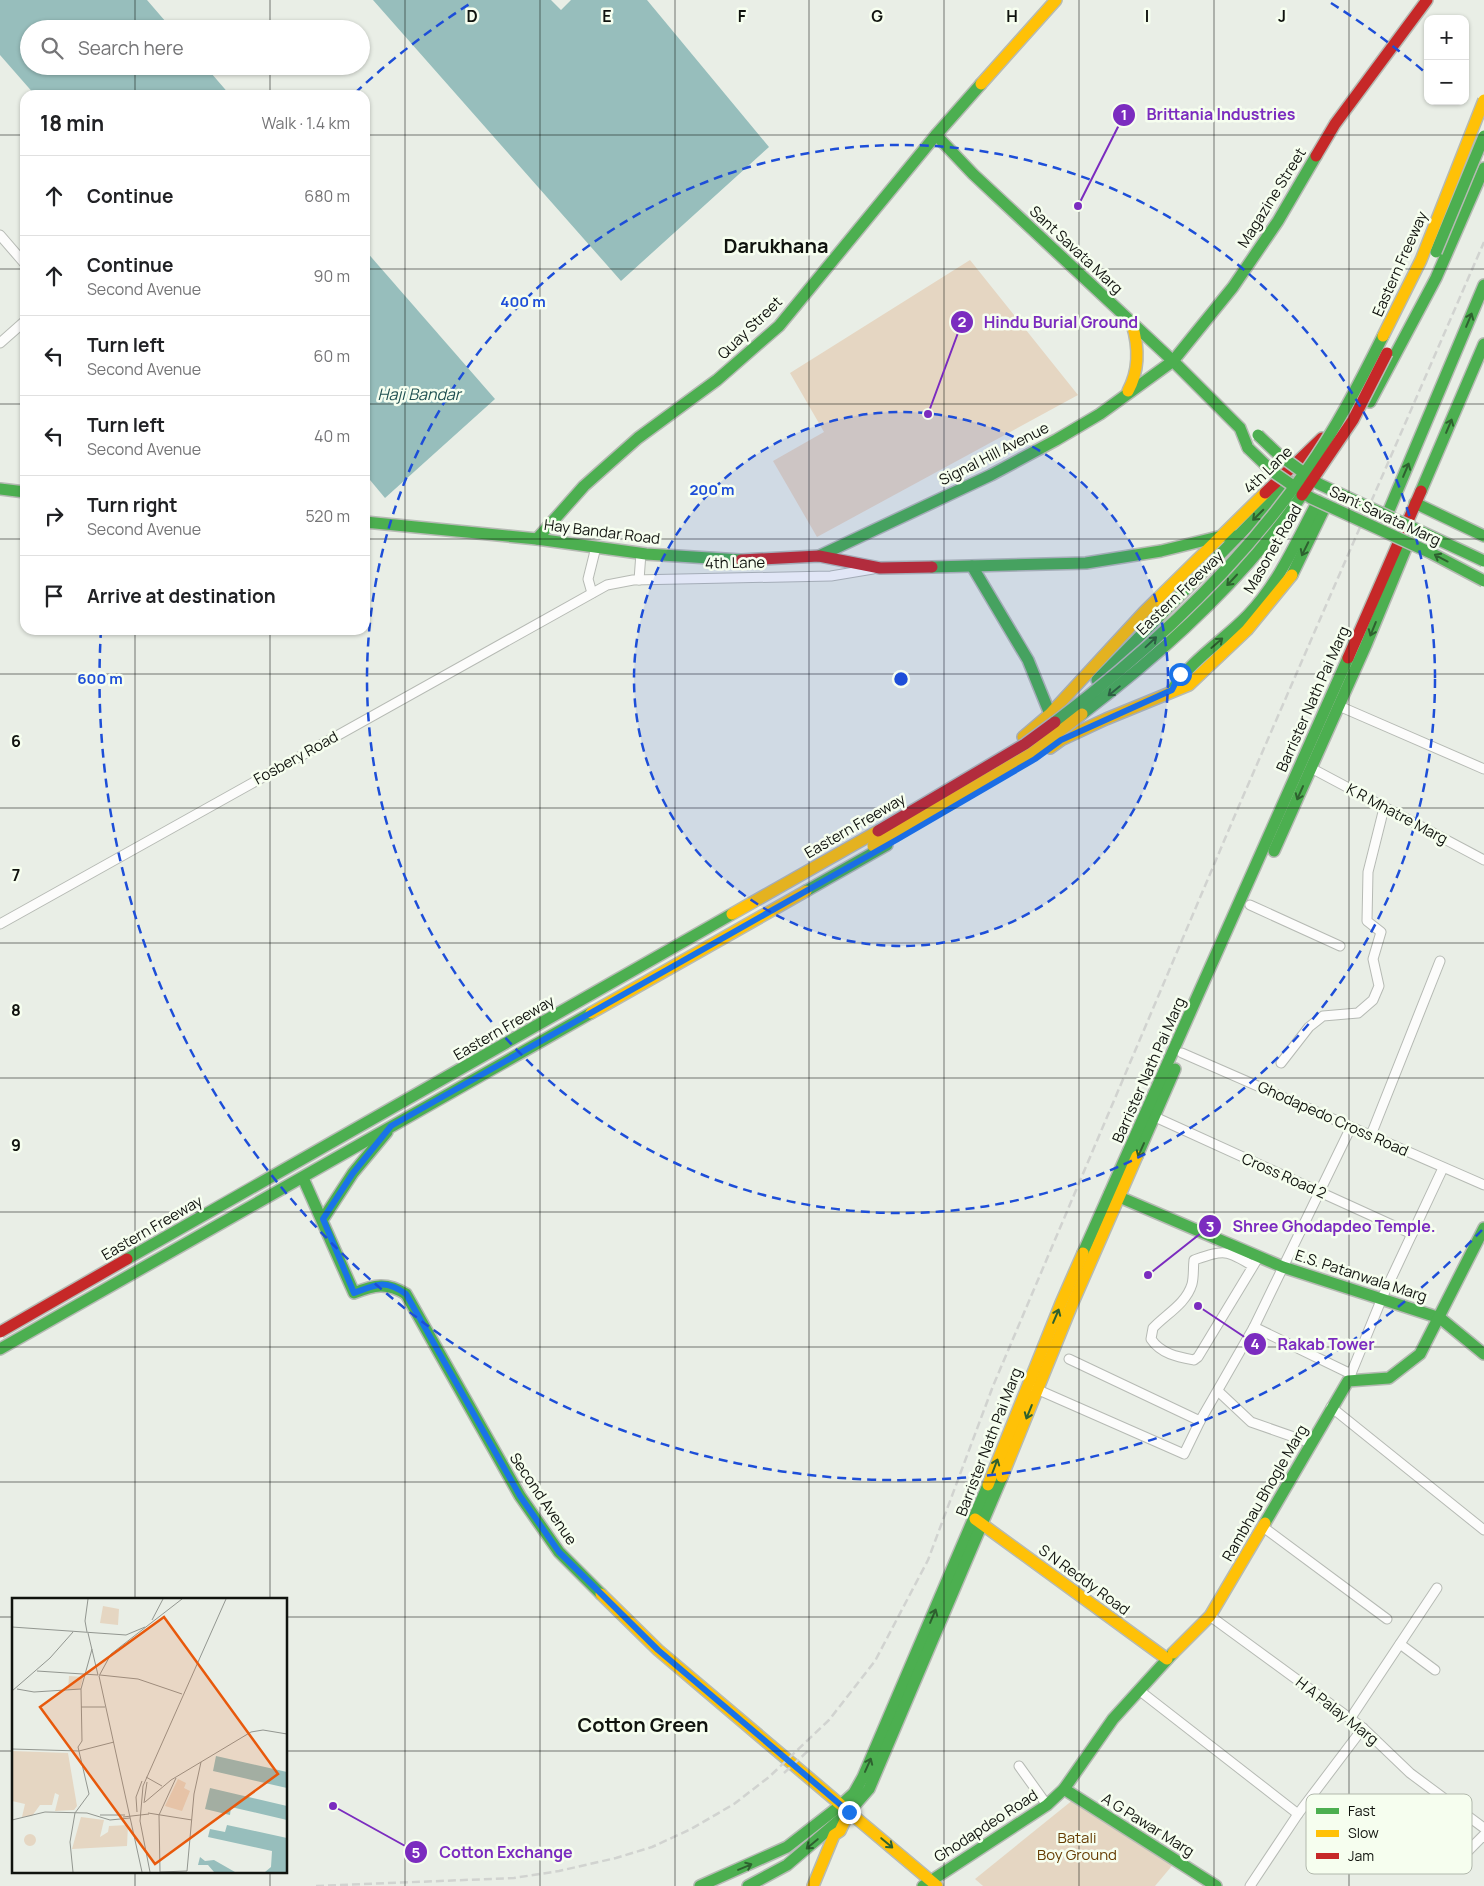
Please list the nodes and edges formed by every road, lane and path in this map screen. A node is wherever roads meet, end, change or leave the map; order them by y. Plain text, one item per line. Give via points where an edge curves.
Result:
1 (1056, 0) edge
2 (1427, 0) edge
3 (1484, 100) edge
4 (1484, 116) edge
5 (936, 135) junction
6 (1484, 136) edge
7 (1484, 151) edge
8 (1484, 168) edge
9 (0, 235) edge
10 (20, 258) edge
11 (1484, 285) edge
12 (1131, 322) junction
13 (20, 325) edge
14 (0, 342) edge
15 (1484, 344) edge
16 (1173, 361) junction
17 (1484, 368) edge
18 (1125, 395) junction
19 (1353, 420) junction
20 (1240, 428) junction
21 (0, 489) edge
22 (20, 491) edge
23 (1322, 503) junction
24 (1420, 504) junction
25 (1387, 515) junction
26 (370, 522) edge
27 (1222, 536) junction
28 (1236, 536) junction
29 (1484, 536) edge
30 (537, 539) junction
31 (596, 547) junction
32 (641, 553) junction
33 (819, 556) junction
34 (1484, 562) edge
35 (972, 566) junction
36 (880, 568) junction
37 (639, 580) junction
38 (1484, 581) edge
39 (592, 593) junction
40 (1339, 706) junction
41 (1050, 714) junction
42 (1061, 740) junction
43 (1311, 768) junction
44 (1484, 769) edge
45 (1384, 808) junction
46 (1484, 860) edge
47 (1250, 905) junction
48 (0, 924) edge
49 (1340, 946) dead end
50 (1440, 961) dead end
51 (1182, 1053) junction
52 (1281, 1063) dead end
53 (1168, 1074) junction
54 (383, 1108) junction
55 (1155, 1118) junction
56 (391, 1126) junction
57 (1351, 1127) junction
58 (1371, 1135) junction
59 (1443, 1168) junction
60 (303, 1178) junction
61 (1484, 1185) edge
62 (1320, 1192) junction
63 (1115, 1195) junction
64 (323, 1219) junction
65 (1484, 1228) edge
66 (1412, 1234) junction
67 (1256, 1261) junction
68 (1283, 1267) junction
69 (1382, 1298) junction
70 (1440, 1318) junction
71 (1254, 1327) junction
72 (0, 1331) edge
73 (0, 1344) edge
74 (0, 1349) edge
75 (1484, 1354) edge
76 (1069, 1359) dead end
77 (1349, 1377) junction
78 (1026, 1385) junction
79 (1038, 1390) junction
80 (1218, 1390) junction
81 (1331, 1407) junction
82 (1200, 1420) junction
83 (1311, 1444) junction
84 (979, 1522) junction
85 (1263, 1527) junction
86 (1484, 1530) edge
87 (1437, 1588) dead end
88 (1210, 1616) junction
89 (1387, 1619) dead end
90 (1400, 1644) junction
91 (1167, 1659) junction
92 (1435, 1670) dead end
93 (1140, 1691) junction
94 (1350, 1719) junction
95 (1363, 1728) junction
96 (1019, 1766) dead end
97 (1064, 1789) junction
98 (1313, 1794) edge
99 (1438, 1794) edge
100 (1306, 1803) edge
101 (1047, 1805) junction
102 (845, 1809) junction
103 (1298, 1814) junction
104 (1472, 1819) edge
105 (1484, 1828) edge
106 (840, 1831) junction
107 (1484, 1835) edge
108 (1472, 1847) edge
109 (930, 1884) edge
110 (700, 1886) edge
111 (748, 1886) edge
112 (813, 1886) edge
113 (822, 1886) edge
114 (1216, 1886) edge
115 (1250, 1886) edge

1 - 5 main road, Quay Street
2 - 16 main road, Magazine Street via 1335,124 1278,221 1233,287
72 -> 3 main road, Eastern Freeway, bridge via 1025,744 1123,668 1211,586 1265,526 1307,470 1343,412 1421,260
4 - 27 main road, 4th Lane via 1425,262 1373,366 1322,438
5 - 12 main road, Sant Savata Marg via 973,174
5 - 30 main road, Quay Street via 779,326 717,380 638,438 584,486
6 - 19 main road, Eastern Freeway, bridge via 1425,278
7 -> 28 main road via 1434,268 1382,370 1332,443
8 - 19 main road, bridge via 1436,278 1372,400
9 - 10 street
25 -> 11 main road
12 - 16 main road, Sant Savata Marg
12 - 18 main road via 1137,339 1137,366 1134,382
13 - 14 street
24 -> 15 main road, Barrister Nath Pai Marg
16 - 18 main road, Signal Hill Avenue
16 - 20 main road, Sant Savata Marg
17 - 24 main road, Barrister Nath Pai Marg
18 - 33 main road, Signal Hill Avenue via 1056,440 991,475
19 -> 73 main road, Eastern Freeway, bridge via 1277,531 1220,594 1131,677 1032,754
20 - 23 main road, Sant Savata Marg, bridge via 1248,448 1273,472
20 - 25 main road, Sant Savata Marg, bridge via 1258,435 1319,484
21 - 22 main road
38 -> 23 main road, Sant Savata Marg, bridge
23 - 42 main road, Masonet Road via 1294,572 1247,630 1189,685
24 - 29 main road
24 -> 40 main road, Barrister Nath Pai Marg
24 - 53 main road, Barrister Nath Pai Marg via 1297,769
25 - 34 main road, Sant Savata Marg, bridge
26 - 30 main road, Hay Bandar Road
27 - 28 main road
27 - 35 main road, 4th Lane via 1161,551 1086,563
27 - 41 main road via 1144,612
28 - 42 main road via 1090,688
30 - 31 main road, Hay Bandar Road
31 - 32 main road, Hay Bandar Road
31 - 39 street via 588,579
32 - 33 main road, Hay Bandar Road via 744,560
32 - 37 street
33 - 36 main road, 4th Lane
35 - 36 main road, 4th Lane
35 - 41 main road via 1028,660
36 - 37 street, 4th Lane via 831,576
37 - 39 street, 4th Lane via 607,586
39 - 48 street, Fosbery Road
40 - 43 main road, Barrister Nath Pai Marg
40 - 44 street
41 - 42 main road
41 - 54 main road via 1022,737 891,816
42 - 56 main road via 1035,759 898,839
43 - 45 street, K R Mhatre Marg
43 -> 47 main road, Barrister Nath Pai Marg
45 - 46 street, K R Mhatre Marg
45 - 52 street via 1368,872 1367,921 1381,932 1373,959 1379,986 1374,1000 1358,1013 1324,1016 1309,1027
47 - 49 street
47 - 51 main road, Barrister Nath Pai Marg
50 - 58 street
51 - 53 main road, Barrister Nath Pai Marg
51 - 57 street, Ghodapedo Cross Road
53 - 55 main road, Barrister Nath Pai Marg
53 - 63 main road, Barrister Nath Pai Marg
54 - 56 main road
54 - 72 main road
55 - 62 street, Cross Road 2
55 -> 63 main road, Barrister Nath Pai Marg
56 - 60 main road
56 - 64 main road via 353,1173
57 - 58 street, Ghodapedo Cross Road
57 - 62 street
58 - 59 street, Ghodapedo Cross Road
59 - 61 street, Ghodapedo Cross Road
59 - 66 street
60 - 64 main road, Second Avenue
60 - 74 main road
62 - 66 street, Cross Road 2
62 - 68 street
63 - 67 main road, E.S. Patanwala Marg
78 -> 63 main road, Barrister Nath Pai Marg
63 - 79 main road, Barrister Nath Pai Marg
64 - 102 main road, Second Avenue via 354,1293 378,1284 392,1285 406,1294 520,1496 559,1552 658,1650
65 - 70 main road
66 - 69 street
67 - 67 street via 1198,1357 1194,1360 1178,1357 1157,1347 1151,1339 1153,1328 1173,1312 1188,1293 1194,1260 1219,1252
67 - 68 main road, E.S. Patanwala Marg
68 - 69 main road, E.S. Patanwala Marg
68 - 71 street
69 - 70 main road, E.S. Patanwala Marg
69 - 77 street
70 - 75 main road, E.S. Patanwala Marg
70 - 77 main road via 1420,1354 1389,1378
71 - 77 street
71 - 80 street
76 - 82 street
77 - 81 main road, Rambhau Bhogle Marg
78 - 79 street
84 -> 78 main road, Barrister Nath Pai Marg
79 - 82 street via 1184,1454
79 -> 84 main road, Barrister Nath Pai Marg
80 - 82 street
80 - 83 street via 1251,1422
81 - 83 main road, Rambhau Bhogle Marg
81 - 86 street
83 - 85 main road, Rambhau Bhogle Marg
84 - 91 main road, S N Reddy Road
84 - 102 main road, Barrister Nath Pai Marg via 873,1781 863,1798
85 - 88 main road, Rambhau Bhogle Marg
85 - 89 street
87 - 90 street
88 - 91 main road, Rambhau Bhogle Marg
88 - 94 street, H A Palay Marg
90 - 92 street
90 - 94 street
91 - 93 main road, Rambhau Bhogle Marg
93 - 97 main road, Rambhau Bhogle Marg via 1113,1719
93 - 103 street
94 - 95 street, H A Palay Marg
95 - 98 street
95 - 99 street, H A Palay Marg via 1410,1773
96 - 101 street
97 - 101 main road, Ghodapdeo Road
97 - 114 main road, A G Pawar Marg
100 - 103 street
101 - 109 main road, Ghodapdeo Road
102 - 106 main road
102 -> 109 main road
110 -> 102 main road via 787,1847
102 -> 111 main road via 787,1865
103 - 115 street
104 - 105 street, H A Palay Marg
106 - 112 main road via 834,1835
106 - 113 main road via 842,1837
107 - 108 street

